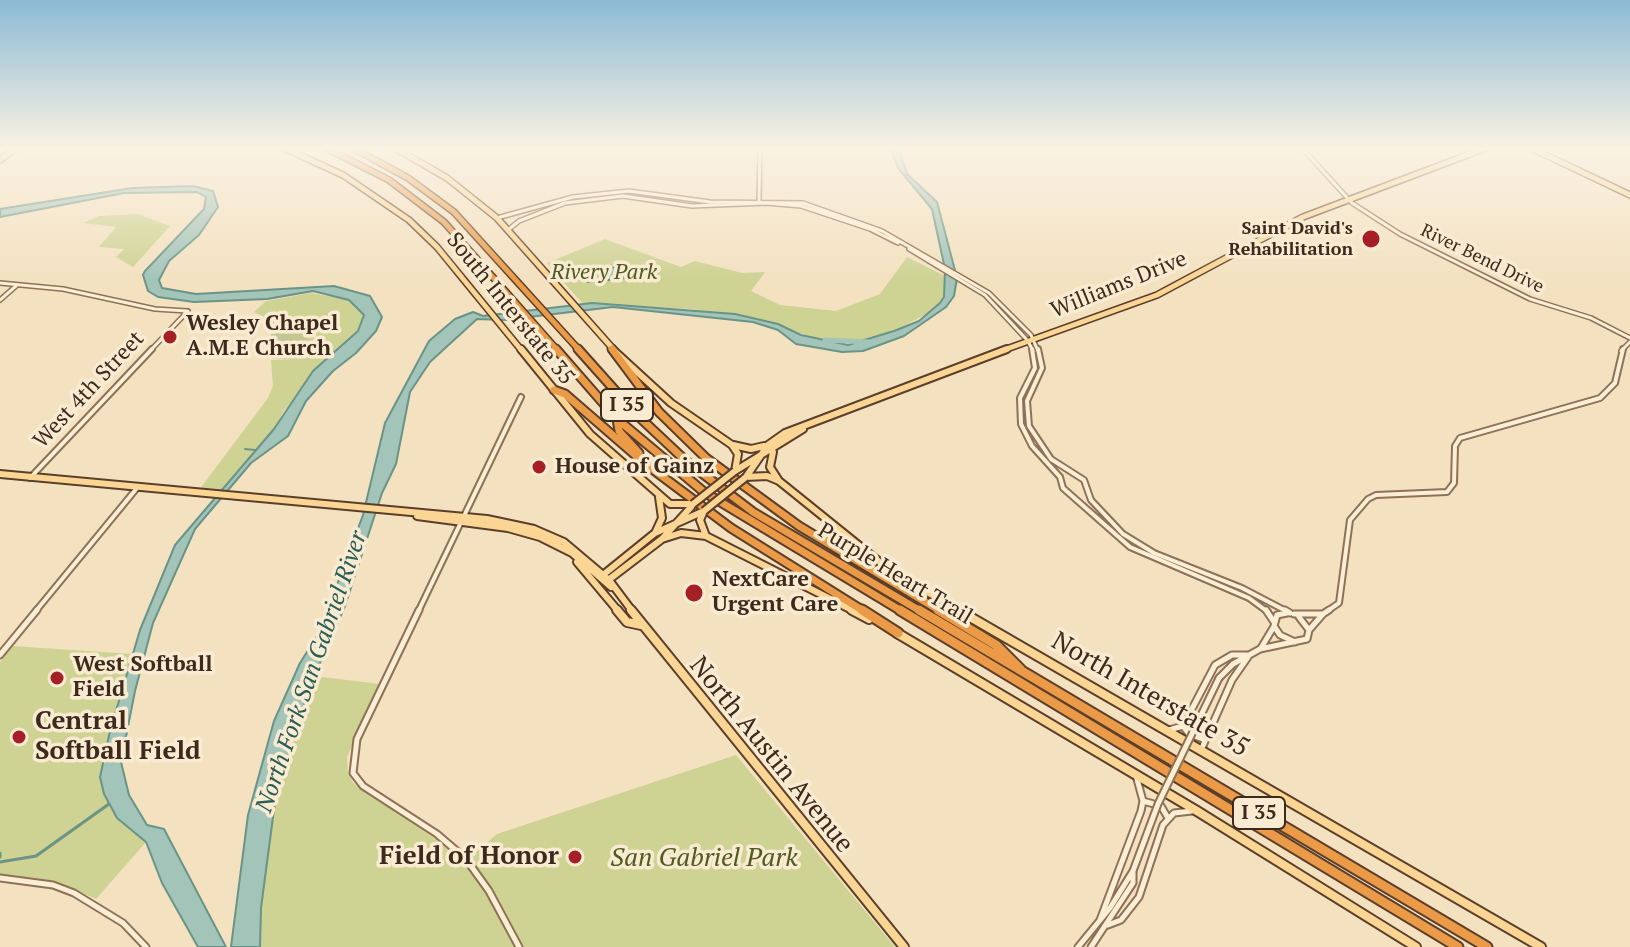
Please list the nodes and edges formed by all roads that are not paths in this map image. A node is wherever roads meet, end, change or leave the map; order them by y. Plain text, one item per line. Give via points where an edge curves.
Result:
1 (371, 192) edge
2 (406, 192) edge
3 (428, 192) edge
4 (465, 192) edge
5 (604, 192) edge
6 (644, 192) edge
7 (759, 192) edge
8 (1343, 192) edge
9 (1364, 192) edge
10 (1348, 198) junction
11 (759, 202) junction
12 (497, 218) junction
13 (508, 230) junction
14 (0, 283) edge
15 (18, 285) junction
16 (0, 300) edge
17 (1031, 340) junction
18 (1630, 340) edge
19 (611, 347) junction
20 (554, 390) junction
21 (521, 397) dead end
22 (617, 419) junction
23 (732, 445) junction
24 (771, 448) junction
25 (755, 461) junction
26 (647, 465) junction
27 (735, 471) junction
28 (0, 474) edge
29 (1071, 474) junction
30 (746, 477) junction
31 (30, 478) junction
32 (1061, 480) junction
33 (779, 481) junction
34 (137, 488) junction
35 (1086, 488) junction
36 (1073, 493) junction
37 (659, 497) junction
38 (761, 500) junction
39 (693, 504) junction
40 (704, 511) junction
41 (463, 520) junction
42 (676, 523) junction
43 (655, 533) junction
44 (706, 536) junction
45 (662, 539) junction
46 (572, 553) junction
47 (870, 556) junction
48 (605, 581) junction
49 (1292, 614) junction
50 (1323, 614) junction
51 (1274, 624) junction
52 (641, 625) junction
53 (1309, 630) junction
54 (898, 633) junction
55 (1295, 642) junction
56 (1260, 649) junction
57 (0, 655) edge
58 (1249, 655) junction
59 (1031, 679) junction
60 (1183, 726) junction
61 (1167, 730) junction
62 (1203, 739) junction
63 (1202, 751) junction
64 (1133, 773) junction
65 (1143, 801) junction
66 (1197, 811) junction
67 (1168, 818) junction
68 (1133, 871) junction
69 (0, 878) edge
70 (1100, 920) junction
71 (1108, 925) junction
72 (1424, 927) junction
73 (146, 947) edge
74 (519, 947) edge
75 (904, 947) edge
76 (1078, 947) edge
77 (1091, 947) edge
78 (1416, 947) edge
79 (1447, 947) edge
80 (1458, 947) edge
81 (1487, 947) edge
82 (1541, 947) edge

1 - 20 main road, South Interstate 35 via 437,247
2 - 22 highway, Purple Heart Trail / I 35 via 459,237
3 - 59 highway, Purple Heart Trail / I 35 via 511,273 571,346 659,437 753,512
4 - 12 main road, South Interstate 35
5 - 12 street
6 - 11 street via 710,202
7 - 11 street
8 - 10 street, River Bend Drive
9 - 10 main road, Williams Drive
10 - 17 main road, Williams Drive via 1288,224 1164,292
10 - 18 street, River Bend Drive via 1425,248 1530,299 1591,318
11 - 13 street via 699,206 633,196 594,197 553,206
11 - 17 street via 821,211 877,232 962,279
12 - 13 main road, South Interstate 35
13 - 19 main road, South Interstate 35
14 - 15 street
15 - 16 street
15 - 31 street, West 4th Street via 186,311
17 - 24 main road, Williams Drive via 856,404
17 - 29 street via 1042,368 1027,401 1026,417 1041,447
17 - 32 street via 1035,368 1020,398 1021,424
18 - 50 street via 1620,352 1613,387 1596,401 1460,438 1454,483 1447,492 1368,499 1350,520 1341,599
19 - 23 main road, South Interstate 35 via 671,403
19 - 38 highway via 672,428
20 - 26 highway
20 - 37 main road, South Interstate 35 via 590,434
21 - 41 street
22 - 26 highway via 619,431
22 - 72 highway, Purple Heart Trail / I 35 via 740,517
23 - 24 main road
23 - 27 main road via 738,454
24 - 25 main road, Williams Drive
24 - 33 main road via 770,467
25 - 27 main road, Williams Drive
25 - 30 main road, Williams Drive
26 - 54 highway via 767,553
27 - 39 main road, Williams Drive, bridge
28 - 31 main road, North Austin Avenue
29 - 32 street
29 - 35 street via 1083,478
30 - 33 main road
30 - 40 main road, Williams Drive, bridge
31 - 34 main road, North Austin Avenue
32 - 36 street
33 - 47 main road, North Interstate 35
34 - 41 main road, North Austin Avenue
34 - 57 street
35 - 36 street
35 - 49 street via 1096,507 1139,546
36 - 51 street via 1130,547 1249,598 1265,608
37 - 39 main road via 675,506
37 - 43 main road via 662,518
38 - 47 highway via 839,545
38 - 59 highway via 996,645
39 - 42 main road, Williams Drive
40 - 42 main road, Williams Drive
40 - 44 main road via 700,520
41 - 46 main road, North Austin Avenue via 528,534
41 - 48 main road, North Austin Avenue via 509,522 550,535 577,550
41 - 74 street via 357,739 353,773 363,786 466,859
42 - 43 main road, Williams Drive
42 - 45 main road, Williams Drive
43 - 48 main road, Williams Drive
44 - 45 main road via 681,533
44 - 54 main road
45 - 48 main road, Williams Drive
46 - 48 main road, North Austin Avenue
46 - 52 main road via 627,622
47 - 61 main road, North Interstate 35
48 - 52 main road, North Austin Avenue
49 - 50 street
49 - 51 street via 1277,615
49 - 53 street
50 - 53 street
51 - 55 street via 1280,635
51 - 56 street
52 - 75 main road, North Austin Avenue
53 - 55 street via 1307,639
54 - 64 main road
55 - 56 street
56 - 58 street
58 - 60 street via 1232,655 1215,665
58 - 62 street
58 - 68 street, bridge via 1219,678 1158,804
59 - 81 highway, Purple Heart Trail / I 35
60 - 61 street
60 - 62 street
61 - 63 main road, North Interstate 35
62 - 63 street
63 - 82 main road, North Interstate 35
64 - 65 street
64 - 66 main road
65 - 67 street via 1161,806
65 - 70 street
66 - 67 street
66 - 78 main road
67 - 71 street via 1139,897 1121,920
68 - 70 street, bridge
68 - 71 street via 1133,883
69 - 73 street via 74,893 123,923
70 - 76 street
71 - 77 street
72 - 79 highway
72 - 80 highway, Purple Heart Trail / I 35

